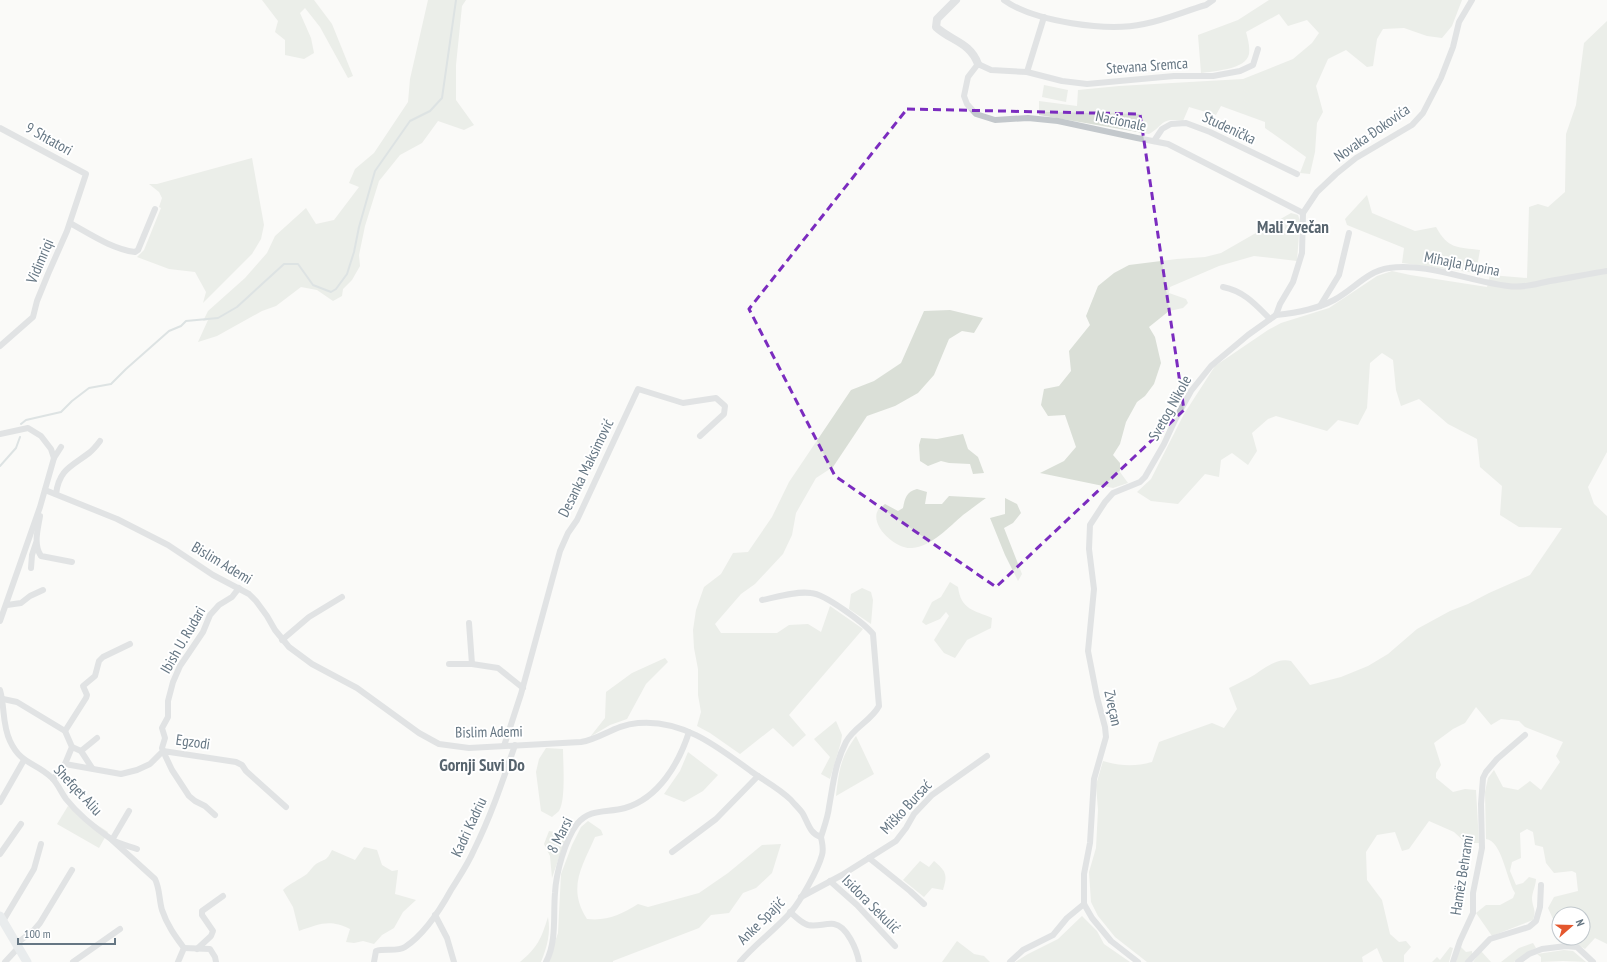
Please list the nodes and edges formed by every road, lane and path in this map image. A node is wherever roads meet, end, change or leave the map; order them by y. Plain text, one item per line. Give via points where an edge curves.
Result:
1 (956, 0) edge
2 (1004, 0) edge
3 (1213, 0) edge
4 (1472, 0) edge
5 (1044, 17) junction
6 (1258, 50) dead end
7 (978, 64) junction
8 (1027, 72) junction
9 (0, 128) edge
10 (1154, 140) junction
11 (86, 174) joint
12 (1297, 174) dead end
13 (155, 209) dead end
14 (1303, 213) junction
15 (70, 223) junction
16 (1349, 233) dead end
17 (1607, 271) edge
18 (1223, 288) dead end
19 (1320, 306) junction
20 (1273, 317) junction
21 (0, 346) edge
22 (0, 434) edge
23 (700, 436) dead end
24 (100, 442) dead end
25 (61, 447) dead end
26 (54, 458) junction
27 (45, 490) junction
28 (1114, 493) joint
29 (56, 494) junction
30 (40, 506) junction
31 (36, 542) junction
32 (72, 562) dead end
33 (31, 568) dead end
34 (239, 588) junction
35 (43, 590) dead end
36 (342, 597) dead end
37 (762, 600) dead end
38 (7, 605) junction
39 (0, 621) edge
40 (469, 623) dead end
41 (282, 640) junction
42 (130, 644) dead end
43 (449, 664) dead end
44 (472, 664) junction
45 (523, 688) junction
46 (0, 690) edge
47 (3, 699) junction
48 (66, 731) junction
49 (689, 732) junction
50 (1525, 735) dead end
51 (97, 738) dead end
52 (515, 745) junction
53 (504, 746) junction
54 (72, 747) junction
55 (81, 751) junction
56 (163, 751) junction
57 (987, 756) dead end
58 (24, 760) junction
59 (65, 764) junction
60 (92, 768) junction
61 (758, 776) junction
62 (53, 779) junction
63 (0, 802) edge
64 (286, 807) dead end
65 (129, 810) dead end
66 (215, 815) dead end
67 (21, 824) dead end
68 (821, 836) junction
69 (112, 840) junction
70 (40, 844) dead end
71 (137, 849) dead end
72 (672, 852) dead end
73 (0, 854) edge
74 (869, 858) junction
75 (72, 870) dead end
76 (830, 881) junction
77 (1541, 885) dead end
78 (223, 896) dead end
79 (801, 897) junction
80 (924, 904) dead end
81 (1084, 904) junction
82 (790, 912) junction
83 (435, 915) junction
84 (1, 918) edge
85 (120, 929) dead end
86 (17, 946) junction
87 (894, 946) dead end
88 (184, 948) junction
89 (197, 949) junction
90 (5, 962) edge
91 (27, 962) edge
92 (74, 962) edge
93 (178, 962) edge
94 (216, 962) edge
95 (374, 962) edge
96 (454, 962) edge
97 (546, 962) edge
98 (740, 962) edge
99 (859, 962) edge
100 (1010, 962) edge
101 (1138, 962) edge
102 (1453, 962) edge
103 (1468, 962) edge
104 (1518, 962) edge
105 (1593, 962) edge

1 - 7 street via 936,19 936,27 972,52
2 - 5 street
3 - 5 street via 1144,24 1123,27 1071,23
4 - 14 street, Novaka Ðokovića via 1459,22 1453,48 1423,113 1412,125 1356,158 1336,174 1317,192
5 - 8 street
6 - 8 street, Stevana Sremca via 1253,65 1240,71 1213,76 1174,76 1087,84
7 - 8 street, Stevana Sremca via 991,70
7 - 10 street, Nacionale via 968,77 964,96 976,114 995,120 1058,120
9 - 11 street, 9 Shtatori
10 - 12 street, Studenička via 1162,129 1171,124 1186,124 1210,132
10 - 14 street, Nacionale via 1168,144
11 - 15 street, Vidimriqi
13 - 15 street via 135,252 102,240
14 - 20 street, Svetog Nikole via 1302,253 1293,282
15 - 21 street, Vidimriqi via 37,301 33,317
16 - 19 street via 1339,275
17 - 19 street, Mihajla Pupina via 1509,287 1415,268 1389,268 1369,276 1335,300
18 - 20 street via 1243,294
19 - 20 street, Mihajla Pupina
20 - 28 street, Svetog Nikole via 1211,366 1191,391 1145,477 1140,482
22 - 26 street via 28,428 41,436
23 - 45 street, Desanka Maksimović via 724,414 725,406 716,398 683,403 638,389 560,551
24 - 29 street via 66,469 57,484
25 - 26 street
26 - 27 street
27 - 29 street, Bislim Ademi
27 - 30 street
28 - 81 street, Zveçan via 1090,525 1089,549 1094,589 1088,651 1106,737 1094,779 1090,843 1084,874
29 - 34 street, Bislim Ademi via 117,519 168,545 213,575
30 - 31 street
30 - 38 street
31 - 32 street via 41,556
31 - 33 street
34 - 41 street, Bislim Ademi via 256,601
34 - 56 street, Ibish U. Rudari via 210,615 203,632 180,666 168,701 168,718 162,728 165,738
35 - 38 street via 21,603
36 - 41 street via 309,617
37 - 68 street via 812,593 848,612 873,634 880,706 847,740 839,758
38 - 39 street
40 - 44 street
41 - 53 street, Bislim Ademi via 312,664 357,688 419,733 440,744 469,748
42 - 48 street via 99,661 95,676 83,686 86,698
43 - 44 street
44 - 45 street via 498,668
45 - 53 street, Desanka Maksimović
46 - 47 street
47 - 48 street via 17,702
47 - 58 street via 4,726 10,742
48 - 54 street
49 - 52 street, Bislim Ademi via 660,724 638,723 624,725 588,741
49 - 61 street, Bislim Ademi via 703,737
49 - 97 street, 8 Marsi via 683,752 657,790 636,804 590,813 577,825 557,872 553,938
50 - 102 street, Hamëz Behrami via 1496,759 1484,778 1481,804 1482,848 1473,893 1473,913
51 - 55 street
52 - 53 street, Bislim Ademi
52 - 83 street, Kadri Kadriu via 495,803 474,851
54 - 55 street
54 - 59 street
55 - 60 street
56 - 60 street via 150,764 121,774
56 - 64 street, Egzodi via 236,762
56 - 66 street, Egzodi via 189,796
57 - 74 street, Miško Bursać via 932,795 914,814 896,841
58 - 62 street, Shefqet Aliu
58 - 63 street
59 - 60 street
59 - 62 street
61 - 68 street, Bislim Ademi via 787,796 803,813 810,828 816,835
61 - 72 street via 716,819
62 - 69 street, Shefqet Aliu via 65,798 79,813
65 - 69 street, Shefqet Aliu
67 - 73 street
68 - 79 street via 822,856
69 - 71 street, Shefqet Aliu
69 - 88 street, Shefqet Aliu via 155,879 159,886 165,920
70 - 84 street via 34,869
74 - 76 street, Miško Bursać
74 - 80 street
75 - 86 street via 40,923
76 - 79 street, Miško Bursać
76 - 87 street, Isidora Sekulić via 857,905
77 - 103 street via 1540,907 1536,921 1529,927 1490,939
78 - 89 street via 202,911 213,931
79 - 82 street, Anke Spajić
81 - 100 street via 1052,935 1023,950
81 - 101 street via 1111,941
82 - 98 street, Anke Spajić via 751,948
82 - 99 street via 808,925 840,926 851,940
83 - 95 street, Kadri Kadriu via 422,932 404,948 376,951
83 - 96 street via 447,938
84 - 86 main road
85 - 92 street
86 - 90 street
86 - 91 main road
88 - 89 street
88 - 93 street
89 - 94 street via 210,949
104 - 105 street via 1529,954 1566,946 1577,947

